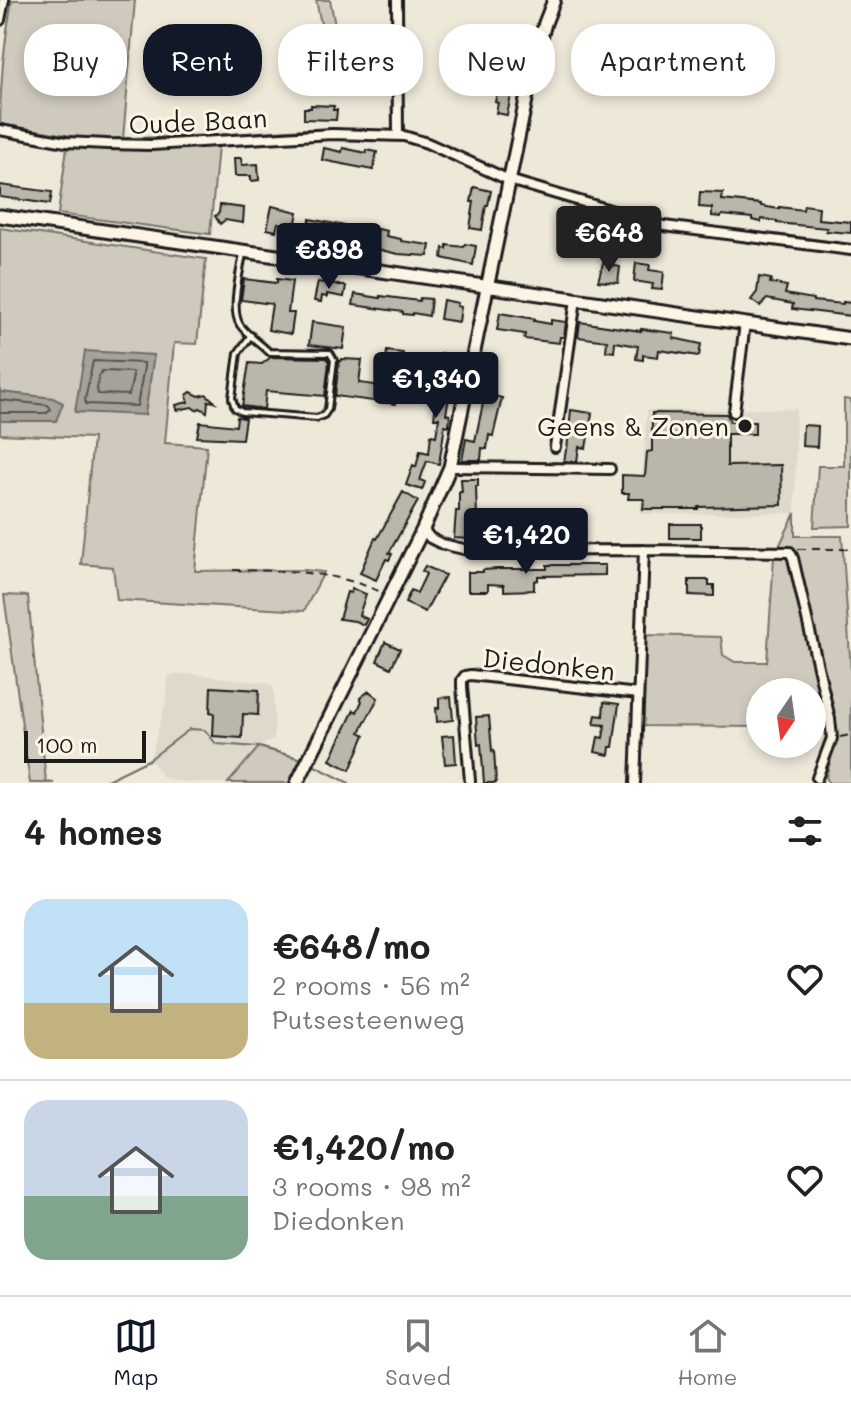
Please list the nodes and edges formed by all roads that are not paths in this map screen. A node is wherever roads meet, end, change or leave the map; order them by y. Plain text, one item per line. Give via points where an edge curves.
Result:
1 (4, 0) edge
2 (397, 0) edge
3 (554, 0) edge
4 (0, 20) edge
5 (0, 130) edge
6 (398, 136) junction
7 (509, 180) junction
8 (0, 216) edge
9 (851, 250) edge
10 (243, 252) junction
11 (487, 286) junction
12 (576, 299) junction
13 (745, 323) junction
14 (251, 335) junction
15 (851, 339) edge
16 (734, 412) dead end
17 (555, 447) dead end
18 (450, 467) junction
19 (610, 469) dead end
20 (423, 529) junction
21 (644, 550) junction
22 (638, 694) junction
23 (817, 778) dead end
24 (470, 781) dead end
25 (297, 783) edge
26 (635, 783) edge

1 - 4 street
2 - 6 street
3 - 7 main road via 532,71
5 - 6 street, Oude Baan via 66,142 152,145 332,134
6 - 7 street, Oude Baan via 427,143
7 - 9 street, Oude Baan via 687,231
7 - 11 main road
8 - 10 main road
10 - 11 main road
10 - 14 lane via 237,317
11 - 12 main road
11 - 18 main road
12 - 13 main road
12 - 17 street
13 - 15 main road
13 - 16 street
14 - 14 lane via 269,352 330,353 334,360 324,415 235,408 238,353
18 - 19 street
18 - 20 main road
20 - 21 street via 442,544 472,551
20 - 25 main road
21 - 22 street, Diedonken
21 - 23 street via 790,552 832,738
22 - 24 street, Diedonken via 465,676
22 - 26 street, Diedonken

